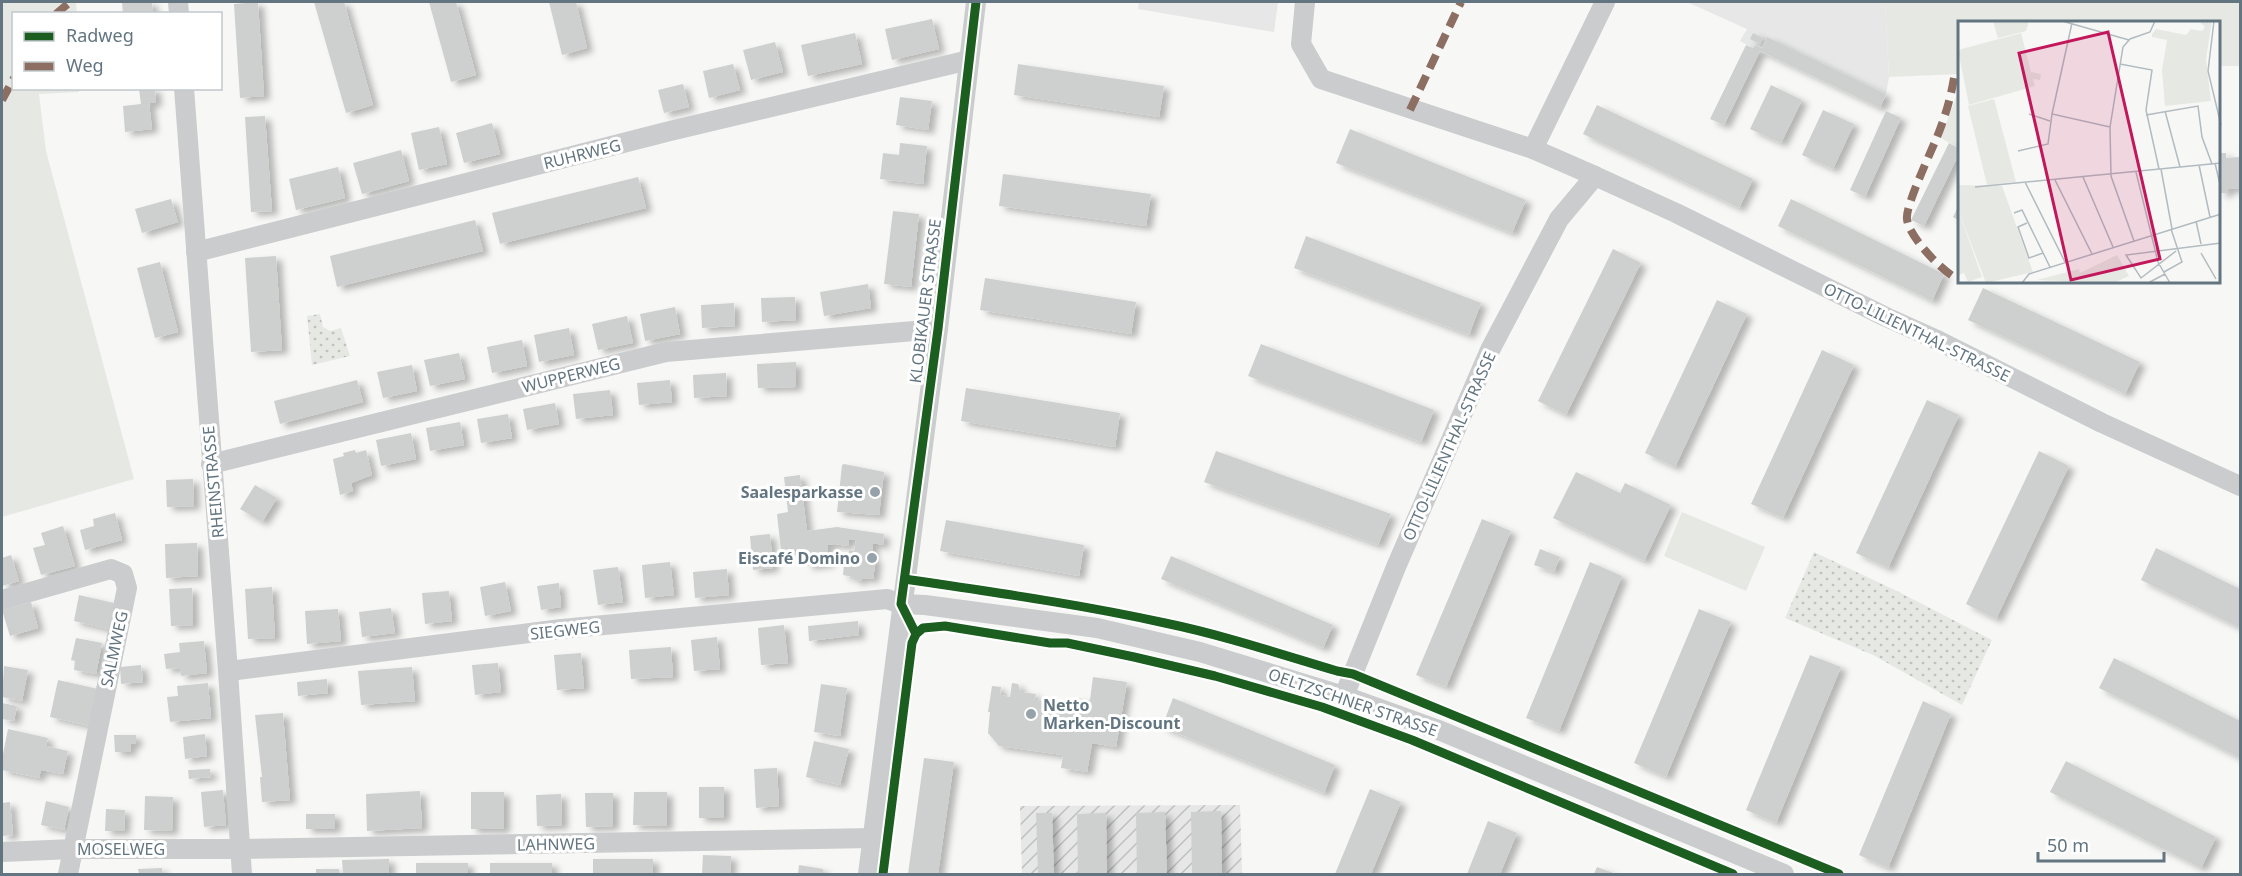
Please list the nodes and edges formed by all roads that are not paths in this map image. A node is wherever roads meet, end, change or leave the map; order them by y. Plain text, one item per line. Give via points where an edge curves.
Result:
1 (976, 2) edge
2 (1305, 2) edge
3 (1605, 2) edge
4 (969, 60) junction
5 (184, 90) edge
6 (1533, 149) junction
7 (1595, 176) junction
8 (196, 252) junction
9 (938, 329) junction
10 (211, 464) junction
11 (2241, 486) edge
12 (2, 600) edge
13 (901, 604) junction
14 (229, 671) junction
15 (1344, 696) junction
16 (872, 838) junction
17 (73, 849) junction
18 (241, 849) junction
19 (2, 852) edge
20 (68, 874) edge
21 (242, 874) edge
22 (868, 874) edge
23 (1784, 874) edge

1 - 4 street, KLOBIKAUER STRASSE
2 - 6 street, OTTO-LILIENTHAL-STRASSE via 1300,44 1321,79
3 - 6 street
4 - 8 street, RUHRWEG via 670,131
4 - 9 street, KLOBIKAUER STRASSE
5 - 8 street, RHEINSTRASSE
6 - 7 street, OTTO-LILIENTHAL-STRASSE
7 - 11 street, OTTO-LILIENTHAL-STRASSE via 2102,423
7 - 15 street, OTTO-LILIENTHAL-STRASSE via 1559,219 1490,350
8 - 10 street, RHEINSTRASSE
9 - 10 street, WUPPERWEG via 666,352
9 - 13 street, KLOBIKAUER STRASSE
10 - 14 street, RHEINSTRASSE
12 - 17 street, SALMWEG via 111,569 123,574 127,588
13 - 14 street, SIEGWEG via 887,600 561,629
13 - 15 street, OELTZSCHNER STRASSE via 1097,628 1200,652
13 - 16 street, KLOBIKAUER STRASSE
14 - 18 street, RHEINSTRASSE
15 - 23 street, OELTZSCHNER STRASSE via 1441,731
16 - 18 street, LAHNWEG
16 - 22 street, KLOBIKAUER STRASSE
17 - 18 street, MOSELWEG
17 - 19 street, MOSELWEG
17 - 20 street
18 - 21 street, RHEINSTRASSE

